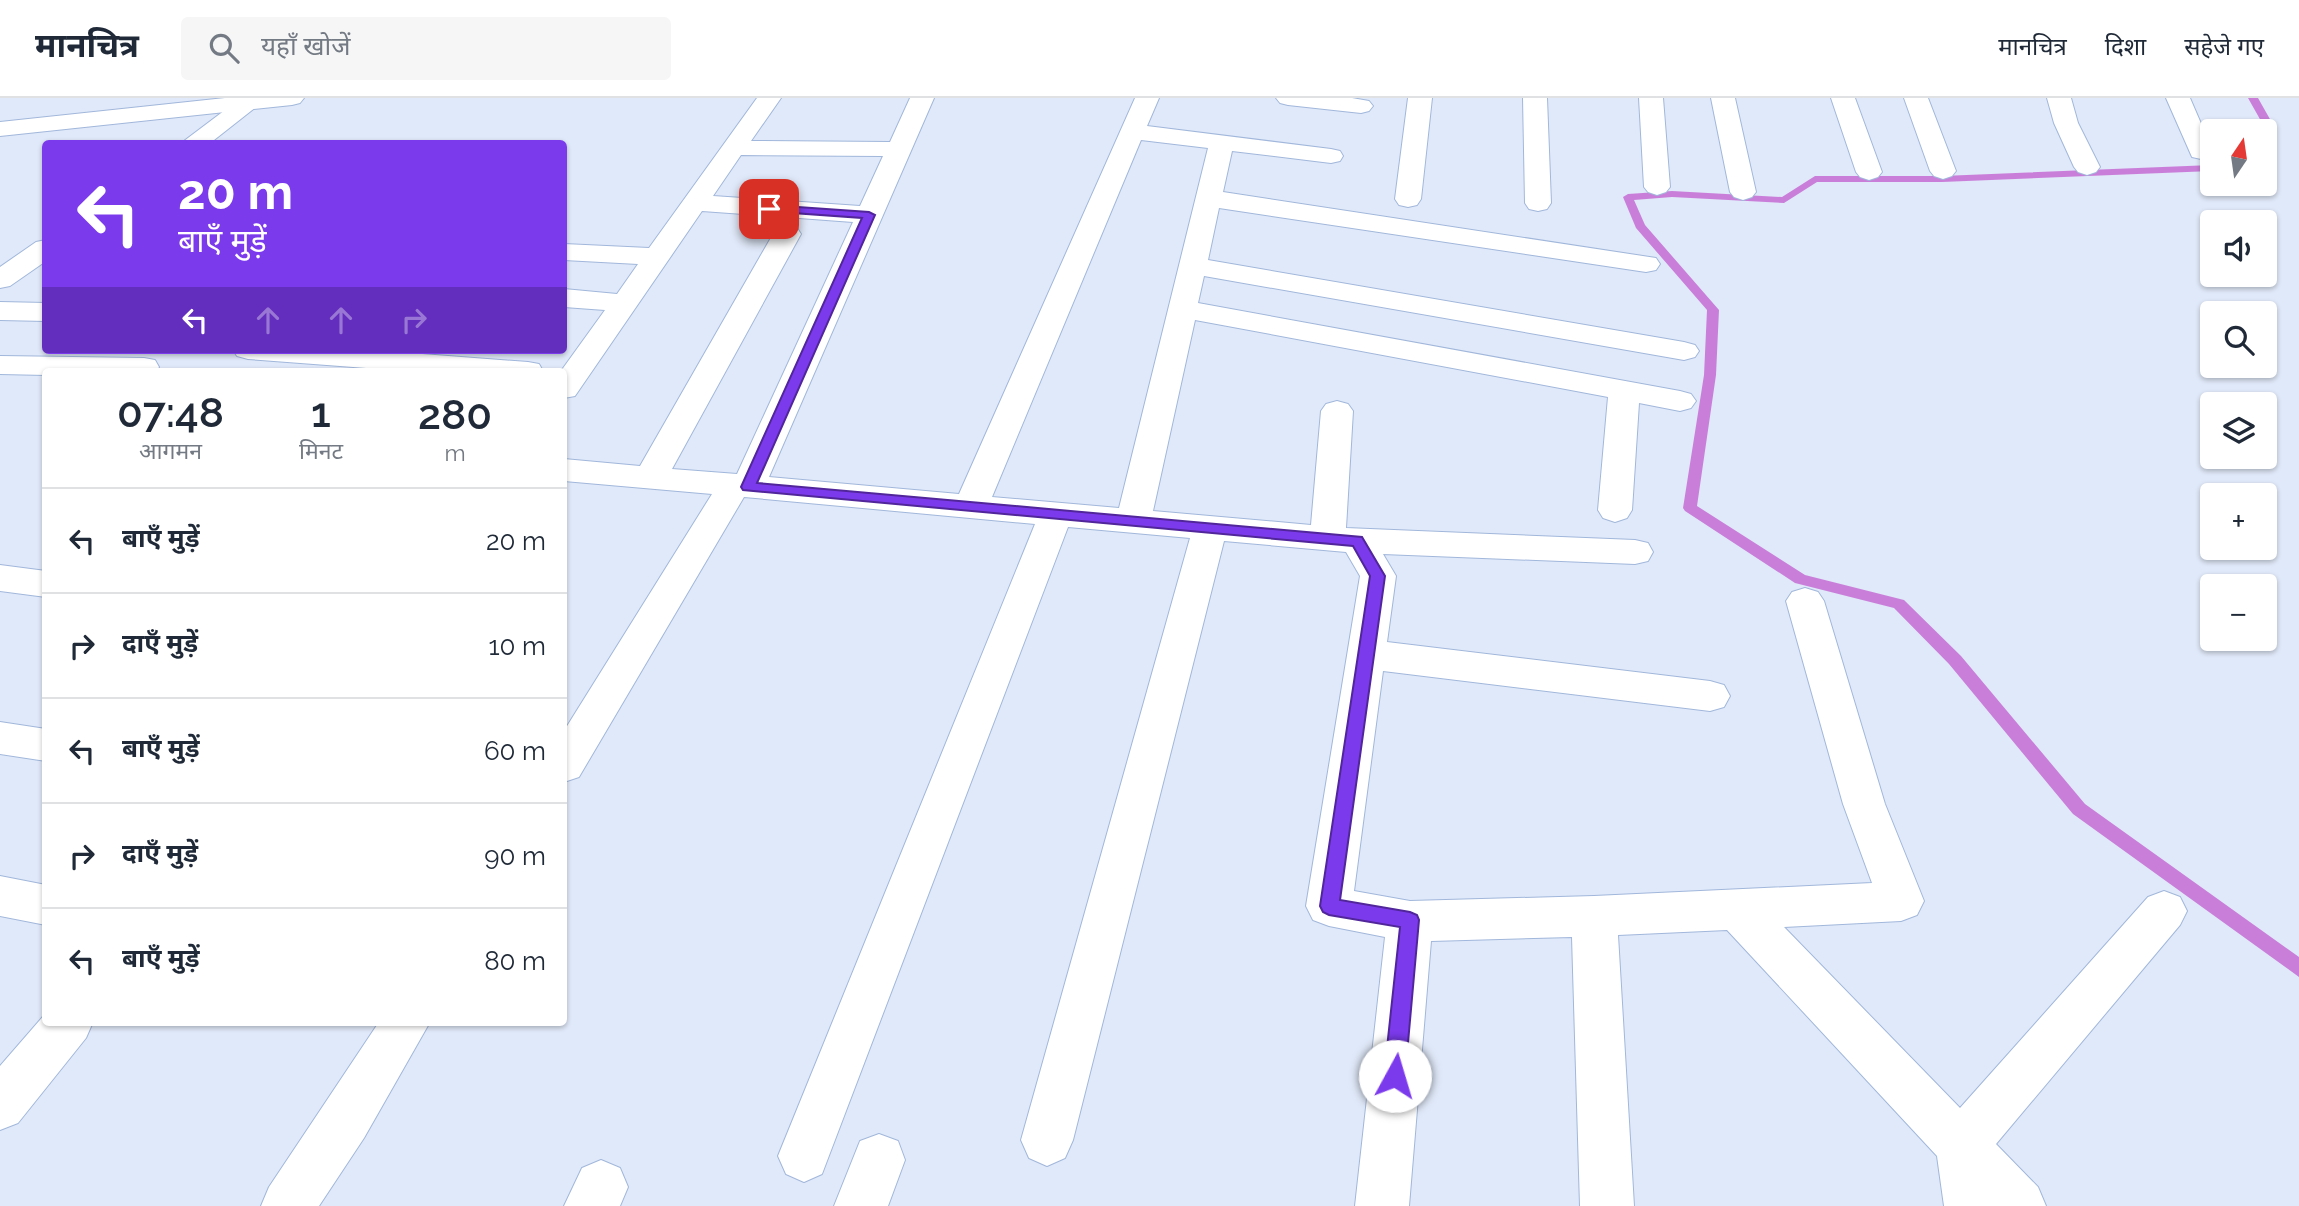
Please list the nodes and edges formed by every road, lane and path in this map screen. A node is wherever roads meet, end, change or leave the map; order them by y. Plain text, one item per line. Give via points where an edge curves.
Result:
1 (292, 98) edge
2 (769, 98) edge
3 (922, 98) edge
4 (1147, 98) edge
5 (1288, 98) edge
6 (1420, 98) edge
7 (1535, 98) edge
8 (1651, 98) edge
9 (1723, 98) edge
10 (1843, 98) edge
11 (1916, 98) edge
12 (2059, 98) edge
13 (2178, 98) edge
14 (240, 102) edge
15 (1361, 106) dead end
16 (0, 129) edge
17 (1133, 132) junction
18 (197, 140) edge
19 (1221, 144) junction
20 (733, 148) junction
21 (899, 149) junction
22 (2200, 150) edge
23 (1331, 156) dead end
24 (2087, 167) dead end
25 (1943, 171) dead end
26 (1869, 172) dead end
27 (1657, 187) dead end
28 (1742, 192) dead end
29 (1209, 198) junction
30 (1408, 199) dead end
31 (1538, 203) dead end
32 (694, 204) junction
33 (869, 215) junction
34 (787, 234) dead end
35 (567, 252) edge
36 (23, 257) edge
37 (656, 257) junction
38 (1646, 264) dead end
39 (1193, 265) junction
40 (0, 280) edge
41 (567, 298) edge
42 (624, 303) junction
43 (1182, 309) junction
44 (0, 311) edge
45 (42, 312) edge
46 (1684, 351) dead end
47 (301, 354) edge
48 (0, 365) edge
49 (144, 367) dead end
50 (488, 368) edge
51 (567, 379) edge
52 (1624, 391) junction
53 (1680, 401) dead end
54 (1337, 411) dead end
55 (567, 470) edge
56 (650, 478) junction
57 (741, 486) junction
58 (971, 506) junction
59 (1615, 510) dead end
60 (1056, 514) junction
61 (1133, 521) junction
62 (1210, 528) junction
63 (1343, 540) junction
64 (1635, 552) dead end
65 (0, 578) edge
66 (42, 583) edge
67 (1805, 601) dead end
68 (1366, 654) junction
69 (1710, 696) dead end
70 (0, 738) edge
71 (42, 744) edge
72 (567, 760) edge
73 (0, 896) edge
74 (42, 904) edge
75 (1737, 909) junction
76 (2164, 911) dead end
77 (1594, 916) junction
78 (1410, 920) junction
79 (66, 1026) edge
80 (404, 1026) edge
81 (0, 1105) edge
82 (1046, 1140) dead end
83 (1961, 1146) junction
84 (804, 1156) dead end
85 (288, 1206) edge
86 (1382, 1206) edge
87 (1608, 1206) edge
88 (1971, 1206) edge
89 (2019, 1206) edge

1 - 14 street
2 - 20 street
3 - 21 street
4 - 17 street
5 - 15 street
6 - 30 street
7 - 31 street
8 - 27 street
9 - 28 street
10 - 26 street
11 - 25 street
12 - 24 street
13 - 22 street
14 - 16 street
14 - 18 street
17 - 19 street
17 - 58 street
19 - 23 street
19 - 29 street
20 - 21 street
20 - 32 street
21 - 33 street
29 - 38 street
29 - 39 street
32 - 33 street
32 - 37 street
33 - 57 street
34 - 56 street
35 - 37 street
36 - 40 street
37 - 42 street
39 - 43 street
39 - 46 street
41 - 42 street
42 - 51 street
43 - 52 street
43 - 61 street
44 - 45 street
47 - 50 street
48 - 49 street
52 - 53 street
52 - 59 street
54 - 63 street
55 - 56 street
56 - 57 street
57 - 58 street
57 - 72 street
58 - 60 street
60 - 61 street
60 - 84 street
61 - 62 street
62 - 63 street
62 - 82 street
63 - 64 street
63 - 68 street via 1378,576
65 - 66 street
67 - 75 street via 1864,804 1901,901
68 - 69 street
68 - 78 street via 1329,906
70 - 71 street
73 - 74 street
75 - 77 street
75 - 83 street
76 - 83 street
77 - 78 street
77 - 87 street
78 - 86 street
79 - 81 street
80 - 85 street
83 - 88 street
83 - 89 street

